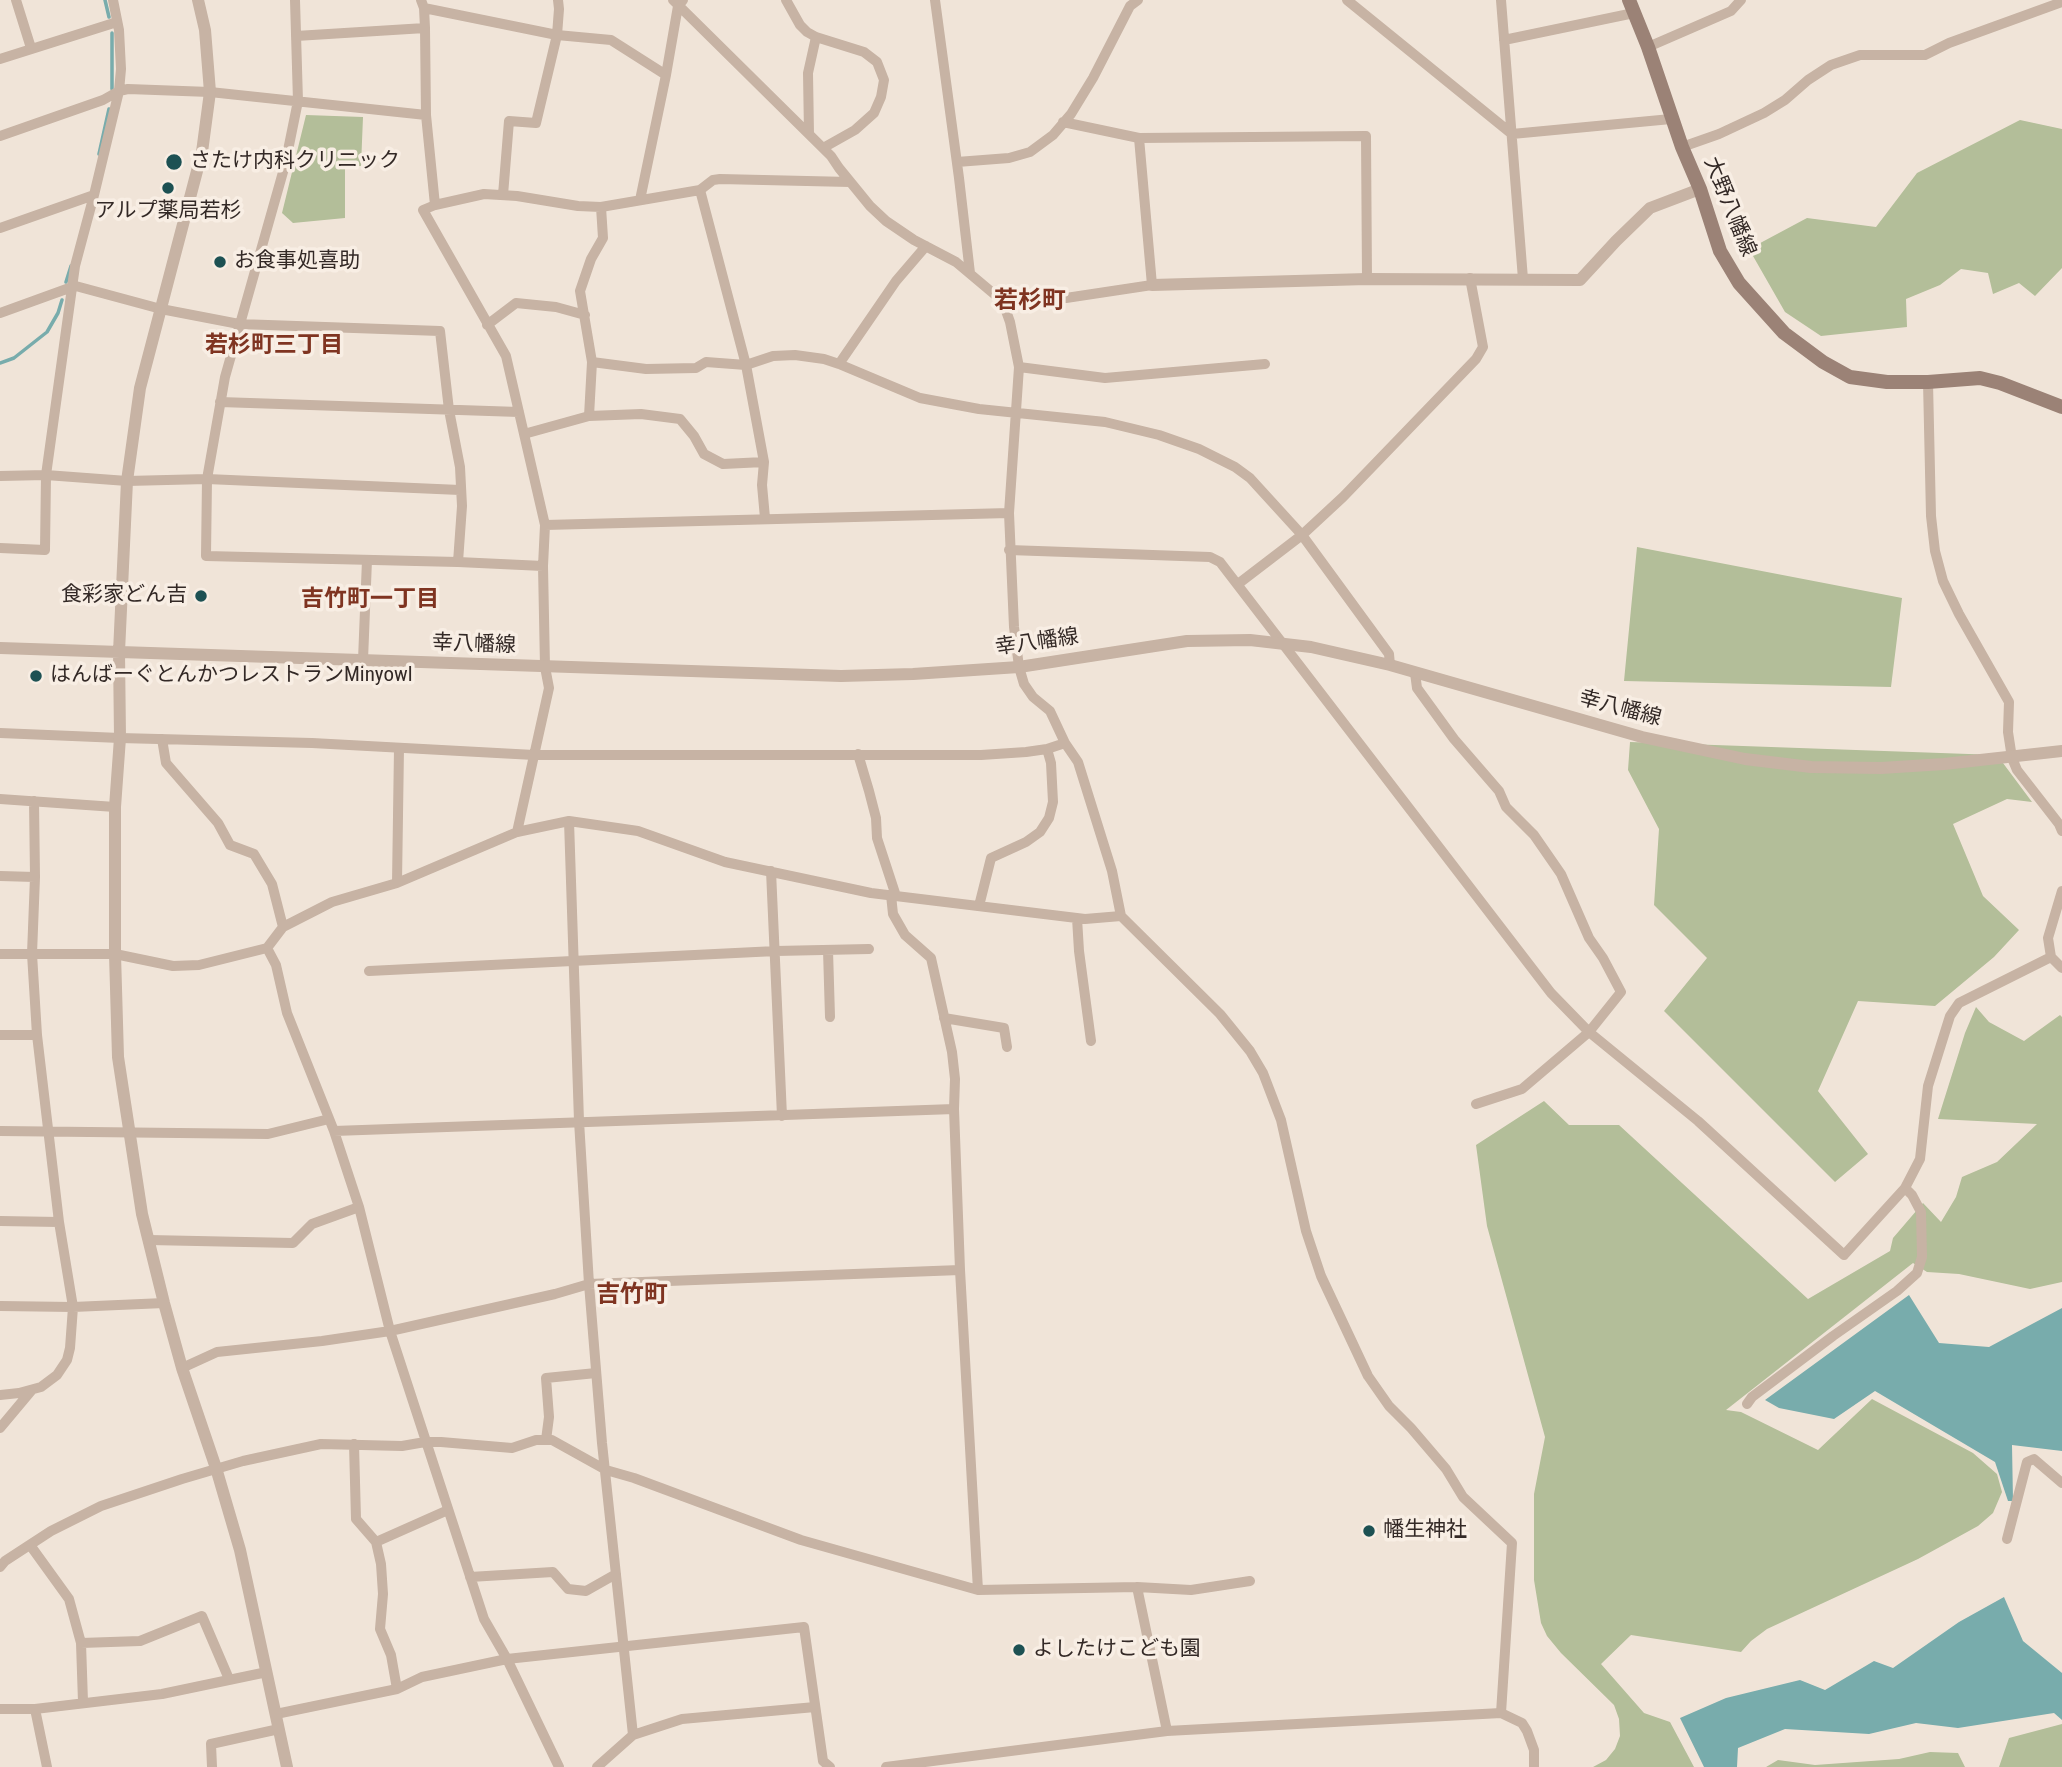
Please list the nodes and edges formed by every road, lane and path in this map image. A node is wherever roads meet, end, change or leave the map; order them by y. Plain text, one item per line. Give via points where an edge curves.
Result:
1 (16, 0) edge
2 (113, 0) edge
3 (198, 0) edge
4 (295, 0) edge
5 (558, 0) edge
6 (786, 0) edge
7 (935, 0) edge
8 (1138, 0) edge
9 (1347, 0) edge
10 (1501, 0) edge
11 (1741, 0) edge
12 (678, 2) edge
13 (2062, 2) edge
14 (423, 4) edge
15 (1631, 6) edge
16 (117, 22) junction
17 (425, 28) junction
18 (557, 35) junction
19 (296, 36) junction
20 (816, 37) junction
21 (1504, 40) junction
22 (1648, 47) junction
23 (31, 48) junction
24 (0, 59) edge
25 (666, 75) junction
26 (119, 91) junction
27 (210, 92) junction
28 (298, 101) junction
29 (426, 115) junction
30 (1671, 119) junction
31 (1063, 122) junction
32 (809, 134) junction
33 (1511, 134) junction
34 (0, 136) edge
35 (1139, 138) junction
36 (1682, 147) junction
37 (823, 148) junction
38 (957, 162) junction
39 (850, 182) junction
40 (1700, 189) junction
41 (700, 190) junction
42 (94, 195) junction
43 (503, 195) junction
44 (639, 200) junction
45 (435, 205) junction
46 (601, 207) junction
47 (0, 228) edge
48 (926, 246) junction
49 (970, 273) junction
50 (1367, 278) junction
51 (1471, 278) junction
52 (1523, 279) junction
53 (1152, 285) junction
54 (72, 286) junction
55 (1000, 299) junction
56 (161, 309) junction
57 (0, 313) edge
58 (585, 315) junction
59 (239, 324) junction
60 (487, 325) junction
61 (592, 362) junction
62 (839, 364) junction
63 (1265, 364) dead end
64 (747, 365) junction
65 (1019, 368) junction
66 (1928, 382) junction
67 (220, 402) junction
68 (2062, 407) edge
69 (449, 410) junction
70 (1014, 411) junction
71 (519, 412) junction
72 (589, 416) junction
73 (524, 434) junction
74 (764, 462) junction
75 (46, 475) junction
76 (0, 476) edge
77 (207, 479) junction
78 (127, 481) junction
79 (460, 490) junction
80 (1009, 513) junction
81 (765, 518) junction
82 (545, 525) junction
83 (1302, 536) junction
84 (0, 548) edge
85 (1009, 550) junction
86 (367, 560) junction
87 (458, 562) junction
88 (543, 566) junction
89 (1238, 584) junction
90 (1282, 643) junction
91 (0, 648) edge
92 (119, 652) junction
93 (363, 660) junction
94 (1390, 665) junction
95 (545, 667) junction
96 (1019, 667) junction
97 (1415, 673) junction
98 (0, 733) edge
99 (120, 738) junction
100 (162, 739) junction
101 (1065, 743) junction
102 (399, 748) junction
103 (1046, 750) junction
104 (2062, 751) edge
105 (858, 754) junction
106 (534, 755) junction
107 (2012, 758) junction
108 (0, 799) edge
109 (34, 801) junction
110 (115, 807) junction
111 (569, 821) junction
112 (2062, 831) edge
113 (517, 832) junction
114 (771, 871) junction
115 (0, 876) edge
116 (35, 877) junction
117 (397, 883) junction
118 (2062, 891) edge
119 (893, 896) junction
120 (979, 906) junction
121 (1121, 916) junction
122 (1077, 918) junction
123 (283, 927) junction
124 (267, 948) junction
125 (869, 949) dead end
126 (828, 950) junction
127 (776, 951) junction
128 (0, 954) edge
129 (32, 954) junction
130 (115, 954) junction
131 (2051, 957) junction
132 (573, 962) junction
133 (2062, 968) edge
134 (369, 971) dead end
135 (830, 1017) dead end
136 (944, 1018) junction
137 (1589, 1032) junction
138 (0, 1035) edge
139 (37, 1035) junction
140 (1091, 1041) dead end
141 (1007, 1047) dead end
142 (1476, 1104) dead end
143 (954, 1109) junction
144 (782, 1116) junction
145 (329, 1119) junction
146 (579, 1122) junction
147 (47, 1130) junction
148 (0, 1131) edge
149 (334, 1131) junction
150 (128, 1132) junction
151 (1905, 1188) junction
152 (359, 1207) junction
153 (0, 1221) edge
154 (59, 1222) junction
155 (149, 1240) junction
156 (960, 1270) junction
157 (589, 1284) junction
158 (164, 1303) junction
159 (0, 1306) edge
160 (73, 1307) junction
161 (390, 1331) junction
162 (182, 1368) junction
163 (596, 1373) junction
164 (32, 1389) junction
165 (0, 1395) edge
166 (1747, 1404) dead end
167 (0, 1428) edge
168 (546, 1440) junction
169 (425, 1442) junction
170 (354, 1444) junction
171 (216, 1468) junction
172 (606, 1470) junction
173 (2062, 1483) edge
174 (448, 1510) junction
175 (2007, 1539) dead end
176 (376, 1542) junction
177 (30, 1545) junction
178 (0, 1567) edge
179 (616, 1574) junction
180 (470, 1577) junction
181 (1250, 1581) dead end
182 (1137, 1587) junction
183 (978, 1590) junction
184 (81, 1643) junction
185 (624, 1647) junction
186 (507, 1659) junction
187 (267, 1672) junction
188 (229, 1679) junction
189 (397, 1689) junction
190 (83, 1702) junction
191 (815, 1707) junction
192 (0, 1709) edge
193 (34, 1709) junction
194 (1501, 1713) junction
195 (276, 1714) junction
196 (279, 1730) junction
197 (1167, 1731) junction
198 (633, 1735) junction
199 (825, 1765) edge
200 (47, 1767) edge
201 (212, 1767) edge
202 (287, 1767) edge
203 (559, 1767) edge
204 (597, 1767) edge
205 (886, 1767) edge
206 (1534, 1767) edge

1 - 23 street
2 - 16 street
3 - 27 street
4 - 19 street
5 - 18 street
6 - 20 street via 800,25
7 - 38 street
8 - 31 street via 1130,6 1093,78
9 - 33 street
10 - 21 street
11 - 22 street via 1731,11
12 - 25 street
12 - 32 street
13 - 36 street via 1925,55 1860,55 1831,65 1764,113
14 - 17 street
14 - 18 street
15 - 21 street
15 - 22 main road, 大野八幡線
16 - 23 street
16 - 26 street
17 - 19 street
17 - 29 street
18 - 25 street via 611,40
18 - 43 street via 536,123 509,121
19 - 28 street
20 - 32 street via 808,73
20 - 37 street via 864,52 877,62 884,80 874,113
21 - 33 street
22 - 30 main road, 大野八幡線
23 - 24 street
25 - 44 street
26 - 27 street
26 - 34 street
26 - 42 street
27 - 28 street
27 - 56 street via 202,152
28 - 29 street
28 - 59 street via 285,165
29 - 45 street
30 - 33 street
30 - 36 main road, 大野八幡線
31 - 35 street
31 - 38 street via 1030,152
32 - 37 street
33 - 52 street
35 - 50 street via 1366,136
35 - 53 street
36 - 40 main road, 大野八幡線
37 - 39 street
38 - 49 street
39 - 41 street via 720,179
39 - 48 street via 886,221
40 - 52 street via 1650,208 1580,280
40 - 66 main road, 大野八幡線 via 1720,251 1739,283 1784,333 1850,377
41 - 44 street
41 - 64 street
42 - 47 street
42 - 54 street
43 - 45 street via 484,194
43 - 46 street
44 - 46 street
45 - 60 street via 423,211
46 - 58 street via 603,238 580,291
48 - 49 street
48 - 62 street
49 - 55 street
50 - 51 street
50 - 53 street
51 - 52 street
51 - 83 street via 1483,347 1476,359
53 - 55 street via 1066,298
54 - 56 street
54 - 57 street
54 - 75 street
55 - 65 street via 1010,322
56 - 59 street
56 - 78 street via 140,388
58 - 60 street via 516,303
58 - 61 street
59 - 67 street
59 - 69 street via 440,331
60 - 71 street via 506,356
61 - 64 street via 646,369 696,368 706,362
61 - 72 street
62 - 64 street via 795,355 773,356
62 - 70 street via 920,398
63 - 65 street via 1105,378
64 - 74 street
65 - 70 street
66 - 68 main road, 大野八幡線 via 1980,378
66 - 107 street via 1935,551 1959,614 2009,702
67 - 69 street
67 - 77 street
69 - 71 street
69 - 79 street
70 - 80 street
70 - 83 street via 1105,422 1199,449 1250,478
71 - 73 street
72 - 73 street
72 - 74 street via 641,414 680,419 704,454 723,464
73 - 82 street
74 - 81 street
75 - 76 street
75 - 78 street
75 - 84 street via 45,550
77 - 78 street
77 - 79 street
77 - 86 street via 206,556
78 - 92 street
79 - 87 street
80 - 81 street
80 - 85 street
81 - 82 street
82 - 88 street
83 - 89 street
83 - 94 street via 1389,654
85 - 89 street via 1210,557
85 - 96 street
86 - 87 street
86 - 93 street
87 - 88 street
88 - 95 street
89 - 90 street
90 - 94 street, 幸八幡線
90 - 96 street, 幸八幡線 via 1186,642
90 - 137 street via 1543,982
91 - 92 street, 幸八幡線
92 - 93 street, 幸八幡線
92 - 99 street
93 - 95 street, 幸八幡線
94 - 97 street, 幸八幡線
95 - 96 street, 幸八幡線 via 841,676
95 - 106 street via 549,688
96 - 101 street via 1024,684 1049,711
97 - 107 street, 幸八幡線 via 1642,737 1745,759 1811,767 1881,768
97 - 137 street via 1417,688 1454,739 1561,874 1589,937 1621,992
98 - 99 street
99 - 100 street
99 - 110 street
100 - 102 street
100 - 123 street via 166,763 230,845 254,854 272,884
101 - 103 street
101 - 121 street via 1078,762
102 - 106 street
102 - 117 street
103 - 105 street via 981,755
103 - 120 street via 1053,802 1049,818 1026,842 991,858
104 - 107 street, 幸八幡線
105 - 106 street
105 - 119 street
106 - 113 street
107 - 112 street
108 - 109 street
109 - 110 street
109 - 116 street
110 - 130 street
111 - 113 street
111 - 114 street via 639,831 725,862
111 - 132 street
113 - 117 street
114 - 119 street
114 - 127 street
115 - 116 street
116 - 129 street
117 - 123 street via 332,902
118 - 131 street via 2048,938
119 - 120 street
119 - 136 street via 893,914 905,935 931,958
120 - 122 street
121 - 122 street
121 - 194 street via 1220,1014 1250,1051 1281,1120 1321,1276 1368,1376 1446,1469 1463,1497 1512,1543
122 - 140 street
123 - 124 street
124 - 130 street via 199,965 173,966
124 - 145 street
125 - 126 street
126 - 127 street
126 - 135 street
127 - 132 street
127 - 144 street
128 - 129 street
129 - 130 street
129 - 139 street
130 - 150 street via 118,1057
131 - 133 street
131 - 151 street via 1959,1003 1950,1016 1927,1086 1920,1160
132 - 134 street
132 - 146 street
136 - 141 street via 1004,1028
136 - 143 street via 954,1066
137 - 142 street via 1522,1089
137 - 151 street via 1698,1121 1844,1255
138 - 139 street
139 - 147 street
143 - 144 street
143 - 156 street
144 - 146 street
145 - 149 street
145 - 150 street via 268,1134
146 - 149 street
146 - 157 street
147 - 148 street
147 - 150 street
147 - 154 street
149 - 152 street
150 - 155 street
151 - 166 street via 1921,1212 1922,1257 1917,1273
152 - 155 street via 312,1224 293,1243
152 - 161 street
153 - 154 street
154 - 160 street
155 - 158 street
156 - 157 street
156 - 183 street
157 - 161 street
157 - 163 street
158 - 160 street
158 - 162 street
159 - 160 street
160 - 164 street via 67,1360 57,1375
161 - 162 street via 217,1352
161 - 169 street
162 - 171 street
163 - 168 street via 546,1378
163 - 172 street
164 - 165 street
164 - 167 street
168 - 169 street via 512,1448
168 - 172 street
169 - 170 street
169 - 174 street
170 - 171 street via 321,1444
170 - 176 street via 356,1520
171 - 177 street via 102,1506
171 - 187 street
172 - 179 street
172 - 183 street via 801,1540
173 - 175 street via 2034,1459 2027,1462
174 - 176 street
174 - 180 street
176 - 189 street via 383,1594 380,1629
177 - 178 street
177 - 184 street via 69,1599
179 - 180 street via 586,1591 568,1589 553,1572
179 - 185 street
180 - 186 street via 484,1619
181 - 182 street via 1191,1590
182 - 183 street
182 - 197 street
184 - 188 street via 140,1641 202,1616
184 - 190 street
185 - 186 street
185 - 191 street via 804,1627
185 - 198 street
186 - 189 street via 422,1677
186 - 203 street
187 - 188 street
187 - 195 street
188 - 190 street via 162,1694
189 - 195 street
190 - 193 street
191 - 198 street via 682,1719
191 - 199 street
192 - 193 street
193 - 200 street
194 - 197 street
194 - 206 street via 1522,1723 1527,1731
195 - 196 street
196 - 201 street via 211,1744
196 - 202 street
197 - 205 street
198 - 204 street

